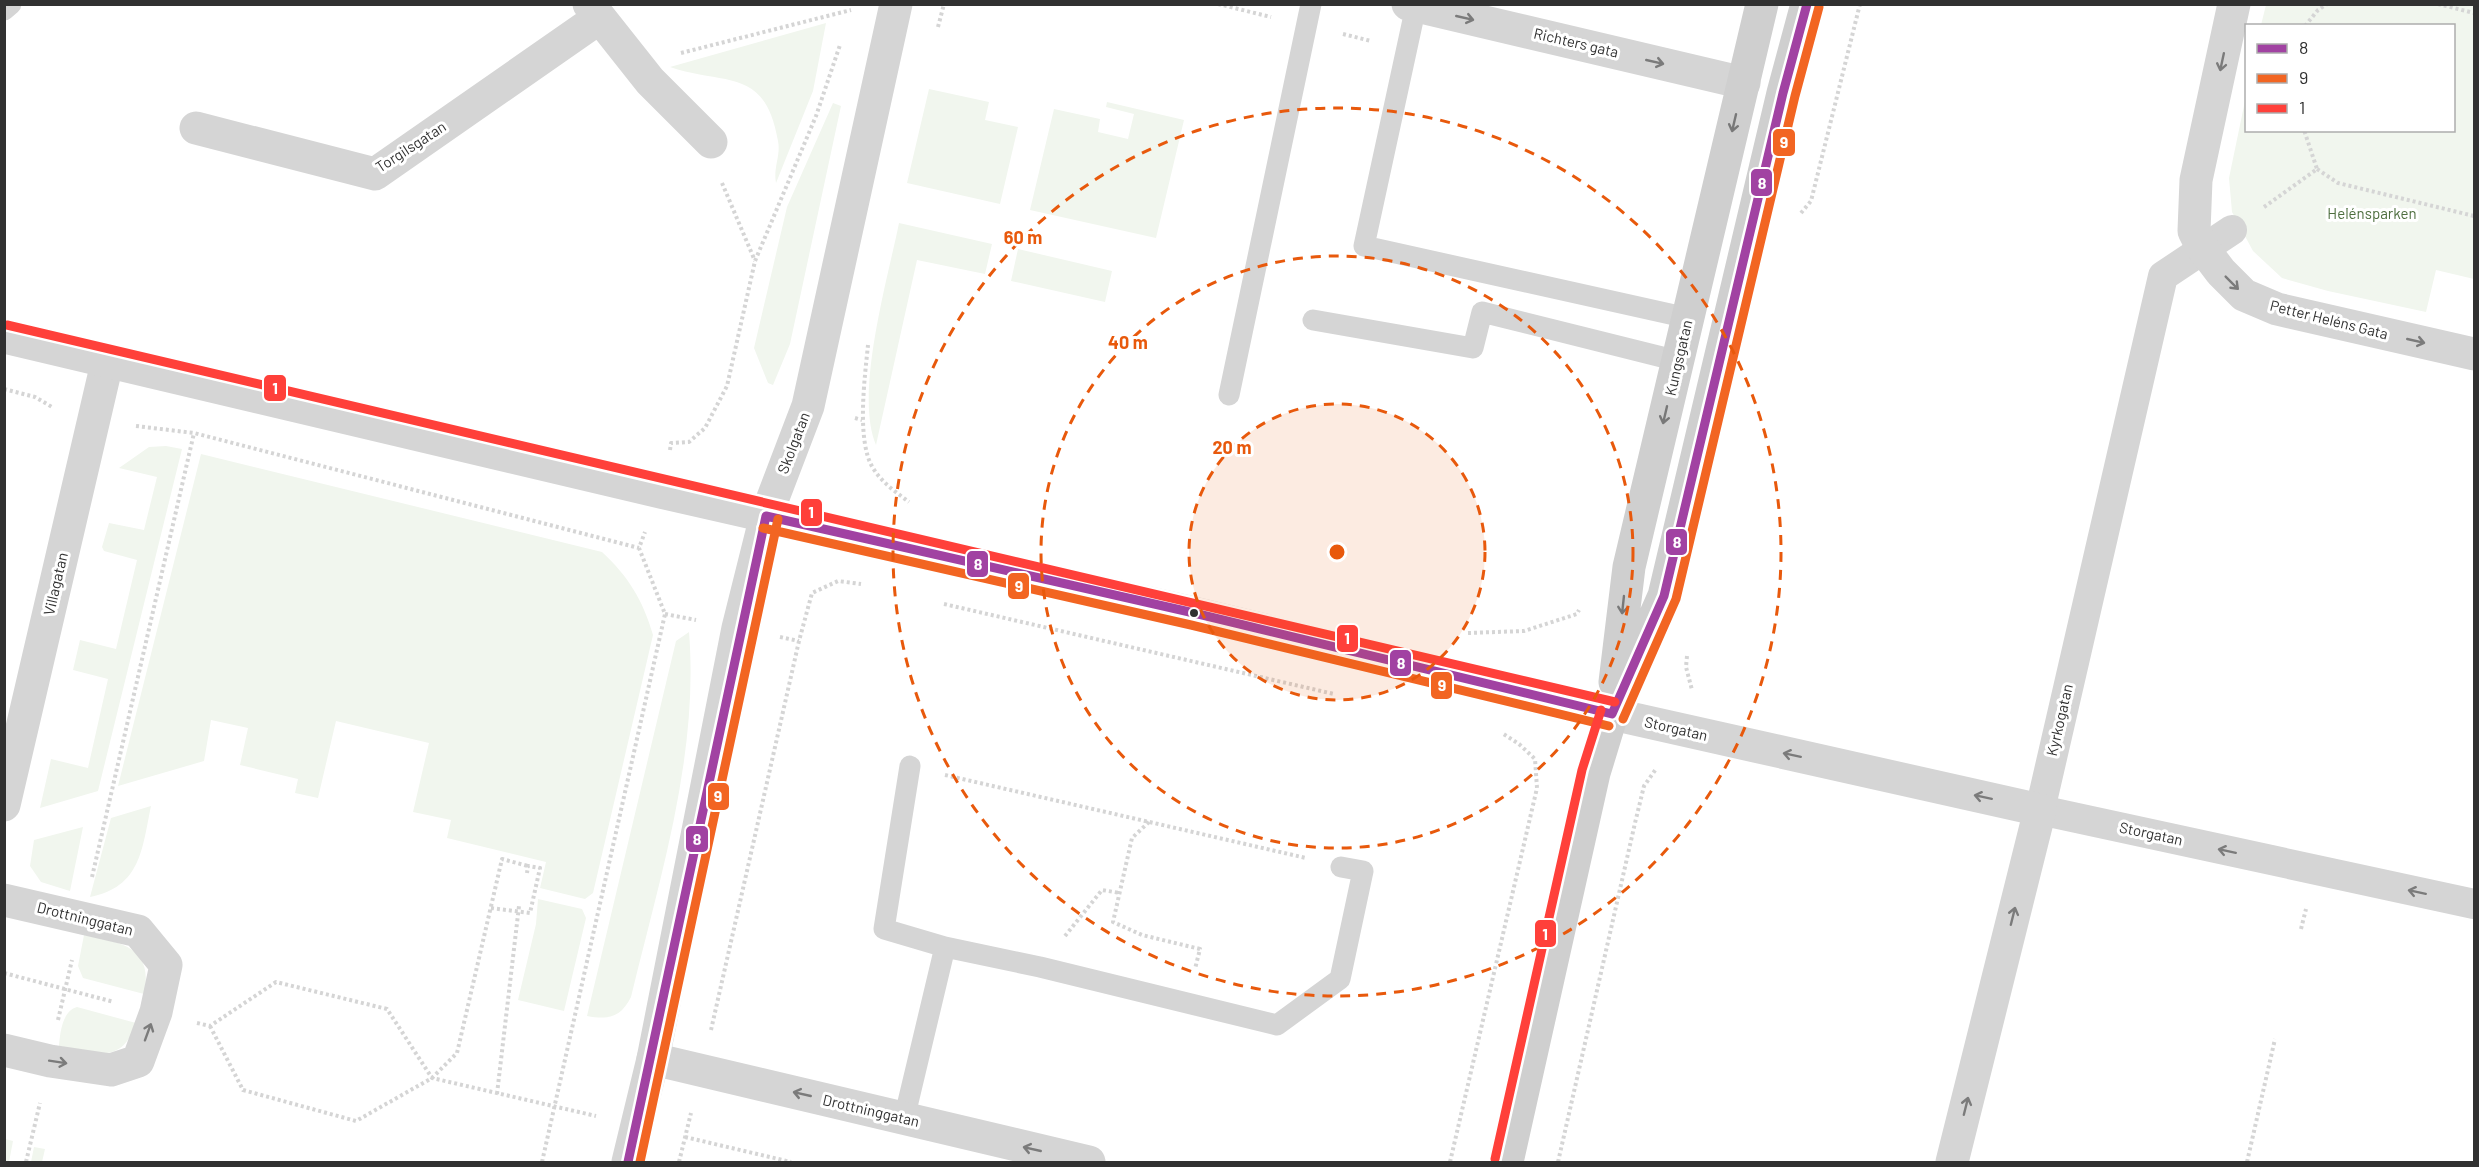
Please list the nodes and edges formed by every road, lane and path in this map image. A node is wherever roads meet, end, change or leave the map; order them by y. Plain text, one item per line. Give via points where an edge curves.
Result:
1 (11, 4) edge
2 (896, 4) edge
3 (944, 4) edge
4 (1218, 4) edge
5 (1311, 4) edge
6 (1762, 4) edge
7 (1807, 4) edge
8 (2234, 4) edge
9 (2327, 4) edge
10 (2438, 4) edge
11 (1412, 5) edge
12 (853, 7) edge
13 (4, 10) edge
14 (594, 11) edge
15 (2475, 13) edge
16 (848, 21) dead end
17 (2308, 24) edge
18 (1307, 26) junction
19 (935, 39) dead end
20 (841, 42) dead end
21 (1408, 50) junction
22 (679, 53) dead end
23 (1744, 83) junction
24 (196, 128) dead end
25 (2305, 132) edge
26 (711, 142) joint
27 (2317, 169) junction
28 (2475, 216) edge
29 (2232, 230) joint
30 (2202, 247) junction
31 (755, 261) junction
32 (1688, 318) junction
33 (1313, 320) dead end
34 (870, 335) dead end
35 (4, 337) edge
36 (2475, 354) edge
37 (1678, 361) junction
38 (107, 363) junction
39 (4, 389) edge
40 (1229, 395) dead end
41 (96, 417) junction
42 (855, 418) dead end
43 (862, 420) junction
44 (194, 433) junction
45 (671, 443) dead end
46 (888, 487) junction
47 (885, 496) dead end
48 (912, 504) dead end
49 (766, 516) junction
50 (864, 585) dead end
51 (933, 601) dead end
52 (1581, 605) dead end
53 (1466, 633) dead end
54 (1687, 646) dead end
55 (1693, 694) dead end
56 (1336, 695) dead end
57 (1612, 714) junction
58 (1500, 732) dead end
59 (910, 766) joint
60 (1644, 786) dead end
61 (4, 805) edge
62 (2040, 810) junction
63 (1149, 822) junction
64 (1313, 860) dead end
65 (528, 866) junction
66 (1341, 867) dead end
67 (527, 873) dead end
68 (1120, 893) junction
69 (4, 900) edge
70 (2475, 904) edge
71 (519, 906) dead end
72 (491, 908) junction
73 (517, 912) junction
74 (82, 917) junction
75 (945, 947) junction
76 (1040, 967) junction
77 (4, 973) edge
78 (65, 988) junction
79 (117, 1002) dead end
80 (1187, 1003) junction
81 (710, 1037) dead end
82 (2275, 1039) dead end
83 (4, 1050) edge
84 (653, 1059) junction
85 (50, 1061) junction
86 (432, 1077) junction
87 (497, 1094) junction
88 (694, 1102) dead end
89 (555, 1108) junction
90 (605, 1118) dead end
91 (904, 1119) junction
92 (678, 1135) dead end
93 (685, 1137) junction
94 (26, 1162) edge
95 (542, 1162) edge
96 (628, 1162) edge
97 (679, 1162) edge
98 (791, 1162) edge
99 (1089, 1162) edge
100 (1450, 1162) edge
101 (1507, 1162) edge
102 (1558, 1162) edge
103 (1952, 1162) edge
104 (2247, 1162) edge

1 - 13 lane
2 - 49 street, Skolgatan via 808,406
3 - 19 path
4 - 18 path
5 - 18 lane
6 - 23 main road, Kungsgatan
7 - 57 main road, Kungsgatan via 1664,596
8 -> 30 street, Petter Heléns Gata via 2196,180 2194,231
9 - 17 path
10 - 15 path
11 - 21 lane
11 -> 23 street, Richters gata
12 - 16 path
12 - 22 path
14 - 24 street, Torgilsgatan via 375,174
14 - 26 street, Torgilsgatan via 650,81
18 - 21 path
18 - 40 lane
20 - 31 path via 816,116
21 - 32 lane via 1364,246
23 -> 32 main road, Kungsgatan
25 - 27 path
26 - 31 path via 726,197
27 - 28 path via 2338,183
27 - 29 path
29 - 30 street
30 -> 36 street, Petter Heléns Gata via 2244,295 2277,309
30 - 62 street, Kyrkogatan via 2163,276
31 - 45 path via 727,386 705,428 689,442
32 - 37 main road, Kungsgatan
33 - 37 lane via 1473,348 1482,312
34 - 43 path
35 - 38 street, Storgatan
37 -> 57 main road, Kungsgatan via 1625,586
38 - 41 street, Villagatan
38 - 49 street, Storgatan
39 - 41 path
41 - 44 path via 132,426
41 - 61 street, Villagatan
42 - 43 path
43 - 46 path via 871,466
44 - 74 path
44 - 89 path via 639,548 664,614
46 - 47 path
46 - 48 path
49 - 57 street, Storgatan via 1194,613
49 - 84 street, Skolgatan via 738,628
50 - 81 path via 838,581 812,593
51 - 56 path
52 - 53 path via 1577,614 1524,631
54 - 55 path via 1686,667
62 -> 57 street, Storgatan
57 - 101 main road, Kungsgatan via 1594,773
58 - 100 path via 1534,759 1537,788
59 - 63 path
59 - 75 lane via 884,929
60 - 102 path
70 -> 62 street, Storgatan
103 -> 62 street, Kyrkogatan
63 - 64 path
63 - 68 path via 1132,838
65 - 67 path
65 - 72 path via 502,859
65 - 73 path via 540,868 530,913
66 - 80 lane via 1363,872 1340,979 1277,1025
68 - 76 path via 1102,890
68 - 80 path via 1113,922 1142,935 1200,949
69 - 74 street, Drottninggatan
71 - 73 path
72 - 73 path
72 - 86 path via 457,1053
73 - 87 path
74 - 78 path
85 -> 74 street, Drottninggatan via 111,1070 138,1061 156,1012 166,965 138,931
75 - 76 lane
75 - 91 lane
76 - 80 lane
77 - 78 path
78 - 79 path
78 - 85 path
82 - 104 path
83 - 85 street, Drottninggatan
91 -> 84 street, Drottninggatan
84 - 96 street, Skolgatan
85 - 94 path
86 - 86 path via 387,1009 276,982 210,1026 243,1090 356,1121
86 - 87 path
87 - 89 path
88 - 93 path
89 - 90 path
89 - 95 path
99 -> 91 street, Drottninggatan
92 - 93 path
93 - 97 path
93 - 98 path

